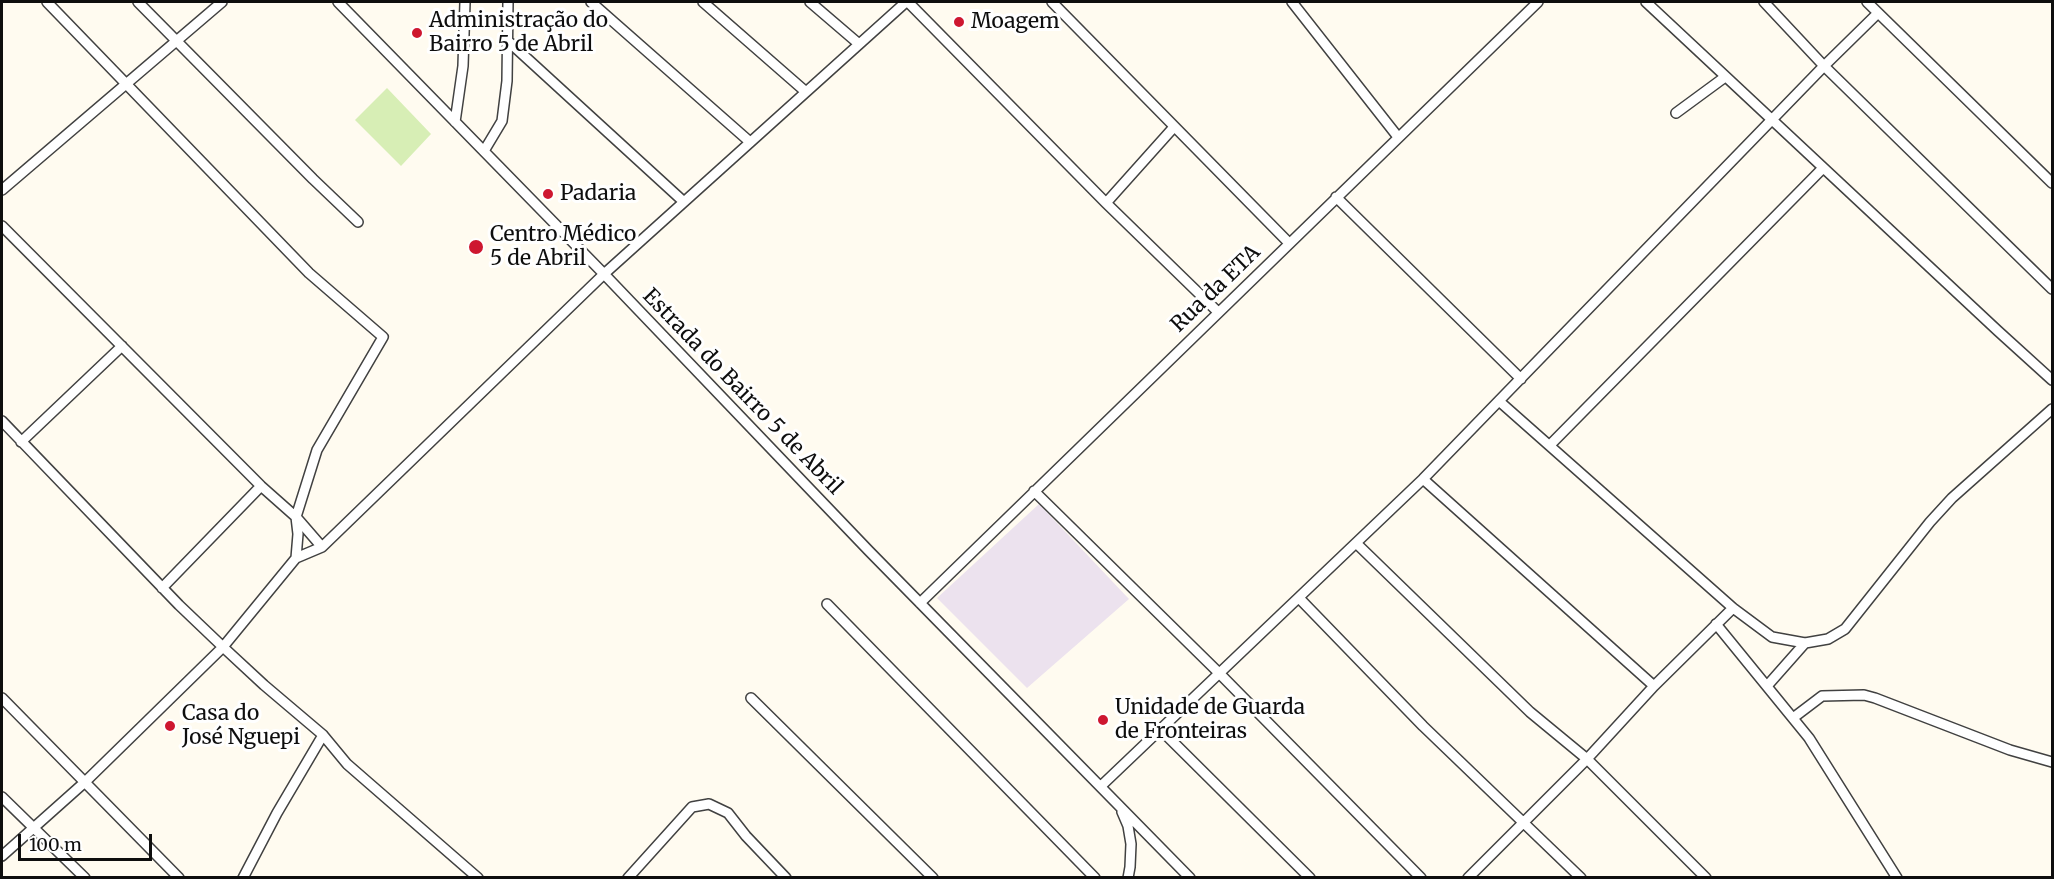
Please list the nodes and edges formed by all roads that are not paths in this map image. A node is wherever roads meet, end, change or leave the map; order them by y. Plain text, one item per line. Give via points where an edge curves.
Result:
1 (47, 2) edge
2 (138, 2) edge
3 (222, 2) edge
4 (338, 2) edge
5 (465, 2) edge
6 (508, 2) edge
7 (591, 2) edge
8 (703, 2) edge
9 (810, 2) edge
10 (907, 2) edge
11 (1052, 2) edge
12 (1292, 2) edge
13 (1538, 2) edge
14 (1646, 2) edge
15 (1764, 2) edge
16 (1867, 2) edge
17 (1878, 13) junction
18 (177, 41) junction
19 (508, 41) junction
20 (859, 44) junction
21 (1824, 66) junction
22 (1725, 77) junction
23 (127, 83) junction
24 (806, 92) junction
25 (1676, 113) dead end
26 (1771, 120) junction
27 (455, 122) junction
28 (1174, 126) junction
29 (1398, 137) junction
30 (750, 142) junction
31 (484, 151) junction
32 (1823, 168) junction
33 (2052, 183) edge
34 (2, 190) edge
35 (1335, 197) junction
36 (684, 202) junction
37 (1106, 203) junction
38 (358, 222) dead end
39 (2, 226) edge
40 (1289, 243) junction
41 (604, 274) junction
42 (2052, 289) edge
43 (1218, 312) junction
44 (122, 346) junction
45 (1521, 379) junction
46 (2052, 380) edge
47 (1499, 401) junction
48 (2052, 409) edge
49 (2, 421) edge
50 (21, 441) junction
51 (1550, 445) junction
52 (1423, 479) junction
53 (261, 486) junction
54 (1034, 491) junction
55 (296, 517) junction
56 (1356, 543) junction
57 (322, 547) junction
58 (296, 558) junction
59 (162, 588) junction
60 (1299, 598) junction
61 (920, 603) junction
62 (827, 604) dead end
63 (1733, 608) junction
64 (1716, 624) junction
65 (1805, 643) junction
66 (223, 648) junction
67 (1219, 673) junction
68 (1654, 686) junction
69 (1767, 686) junction
70 (2, 698) edge
71 (751, 699) dead end
72 (1793, 718) junction
73 (1160, 729) junction
74 (323, 735) junction
75 (1587, 759) junction
76 (2052, 762) edge
77 (85, 782) junction
78 (1101, 786) junction
79 (2, 797) edge
80 (1120, 808) junction
81 (1523, 822) junction
82 (33, 828) junction
83 (2, 856) edge
84 (631, 876) edge
85 (85, 878) edge
86 (180, 878) edge
87 (243, 878) edge
88 (478, 878) edge
89 (786, 878) edge
90 (933, 878) edge
91 (1095, 878) edge
92 (1128, 878) edge
93 (1190, 878) edge
94 (1310, 878) edge
95 (1421, 878) edge
96 (1468, 878) edge
97 (1581, 878) edge
98 (1706, 878) edge
99 (1897, 878) edge

1 - 23 street
2 - 18 street
3 - 18 street
4 - 27 street, Estrada do Bairro 5 de Abril
5 - 27 street via 464,66
6 - 19 street
7 - 30 street
8 - 24 street
9 - 20 street
10 - 20 street
10 - 37 street
11 - 28 street
12 - 29 street
13 - 29 street, Rua da ETA
14 - 22 street
15 - 21 street
16 - 17 street
17 - 21 street
17 - 33 street
18 - 23 street
18 - 38 street
19 - 31 street via 502,121
19 - 36 street
20 - 24 street
21 - 26 street
21 - 42 street
22 - 25 street
22 - 26 street
23 - 34 street
23 - 55 street via 309,273 383,337 317,450
24 - 30 street
26 - 32 street
26 - 45 street
27 - 31 street, Estrada do Bairro 5 de Abril
28 - 37 street
28 - 40 street
29 - 35 street, Rua da ETA
30 - 36 street
31 - 41 street, Estrada do Bairro 5 de Abril
32 - 46 street
32 - 51 street
35 - 40 street, Rua da ETA
35 - 45 street
36 - 41 street
37 - 43 street
39 - 44 street
40 - 43 street, Rua da ETA
41 - 57 street
41 - 61 street, Estrada do Bairro 5 de Abril
43 - 54 street, Rua da ETA
44 - 50 street
44 - 53 street
45 - 47 street
47 - 51 street
47 - 52 street
48 - 65 street via 1952,498 1845,629 1828,639
49 - 50 street
50 - 59 street
51 - 63 street
52 - 56 street
52 - 68 street
53 - 55 street
53 - 59 street
54 - 61 street, Rua da ETA
54 - 67 street
55 - 57 street
55 - 58 street
56 - 60 street
56 - 75 street via 1530,712
57 - 58 street
58 - 66 street
59 - 66 street
60 - 67 street
60 - 81 street
61 - 78 street, Estrada do Bairro 5 de Abril
62 - 91 street
63 - 64 street
63 - 65 street via 1772,637
64 - 68 street
64 - 69 street
65 - 69 street
66 - 74 street
66 - 77 street
67 - 73 street
67 - 95 street
68 - 75 street
69 - 72 street
70 - 77 street
71 - 90 street
72 - 76 street via 1822,696 1864,696
72 - 99 street
73 - 78 street
73 - 94 street
74 - 87 street
74 - 88 street via 347,764
75 - 81 street
75 - 98 street
77 - 82 street
77 - 86 street
78 - 80 street, Estrada do Bairro 5 de Abril
79 - 82 street
80 - 92 street via 1131,844
80 - 93 street, Estrada do Bairro 5 de Abril
81 - 96 street
81 - 97 street
82 - 83 street
82 - 85 street
84 - 89 street via 692,807 709,804 728,813

